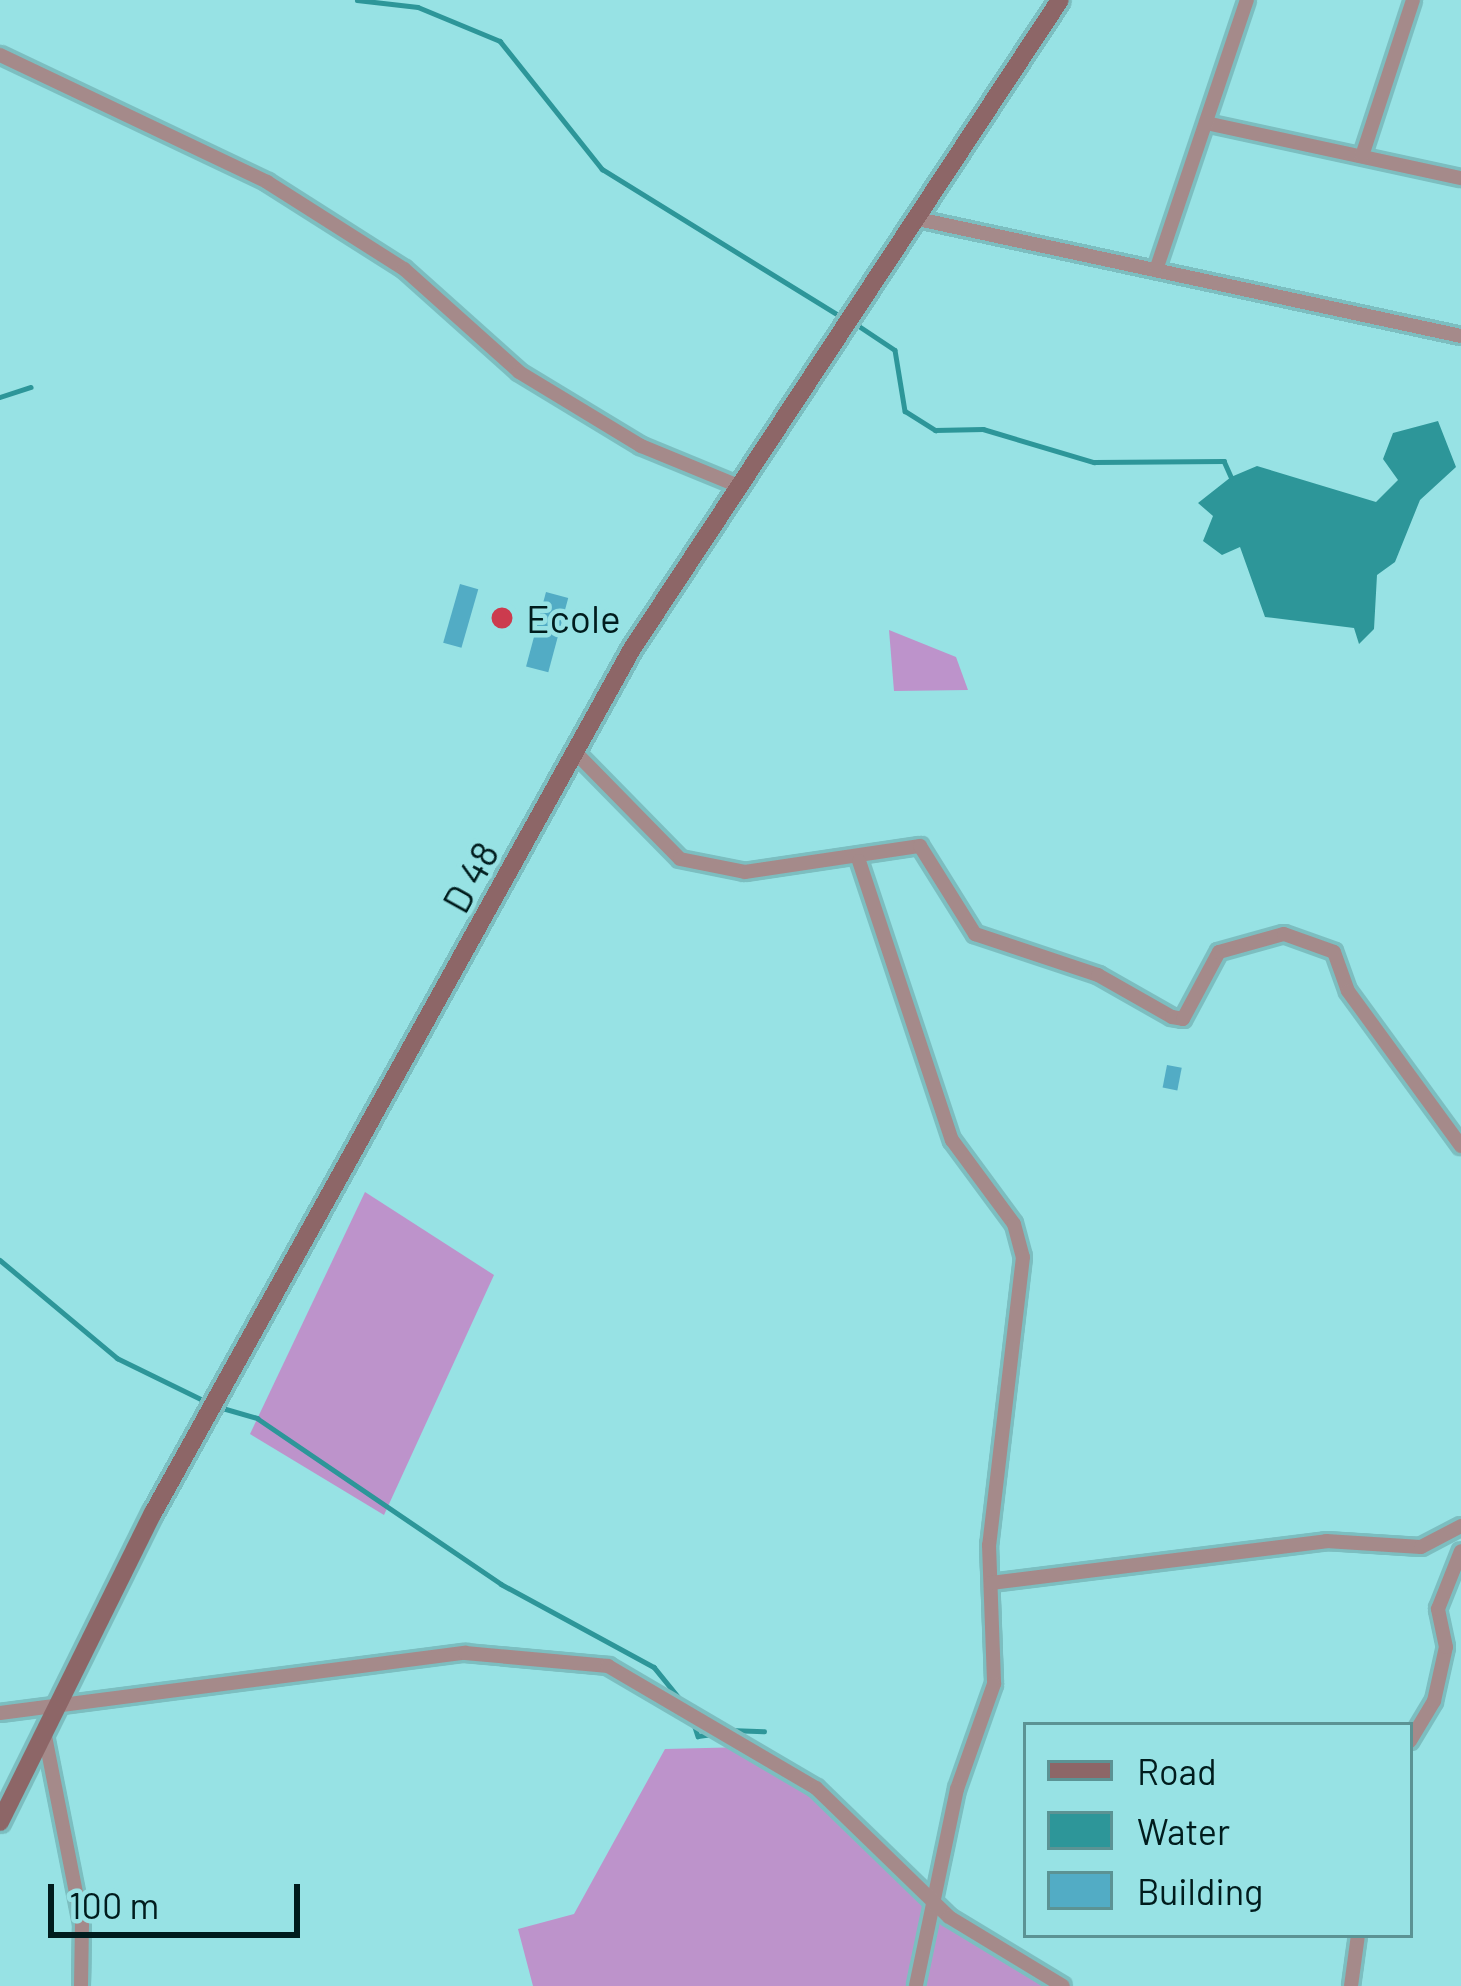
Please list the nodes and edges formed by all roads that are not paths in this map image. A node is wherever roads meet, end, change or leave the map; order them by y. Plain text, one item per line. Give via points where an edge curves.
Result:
1 (1060, 0) edge
2 (1247, 0) edge
3 (1413, 0) edge
4 (0, 55) edge
5 (1206, 122) junction
6 (1362, 156) junction
7 (1461, 178) edge
8 (919, 219) junction
9 (1156, 270) junction
10 (1461, 336) edge
11 (741, 487) junction
12 (576, 753) junction
13 (859, 861) junction
14 (1461, 1146) edge
15 (1461, 1526) edge
16 (1461, 1551) edge
17 (992, 1582) junction
18 (54, 1706) junction
19 (0, 1713) edge
20 (43, 1727) junction
21 (1413, 1736) edge
22 (0, 1822) edge
23 (935, 1904) junction
24 (1358, 1938) edge
25 (81, 1986) edge
26 (916, 1986) edge
27 (1063, 1986) edge
28 (1352, 1986) edge

1 - 8 street, D 48
2 - 5 street
3 - 6 street
4 - 11 street via 267,182 404,269 519,372 641,446
5 - 6 street
5 - 9 street
6 - 7 street
8 - 9 street
8 - 11 street, D 48
9 - 10 street
11 - 12 street, D 48
12 - 13 street via 680,859 745,872
12 - 18 street, D 48
13 - 14 street via 920,846 975,934 1098,975 1172,1018 1183,1019 1219,952 1284,934 1334,952 1348,991
13 - 17 street via 952,1140 1014,1224 1023,1257
15 - 17 street via 1421,1547 1326,1541
16 - 21 street via 1438,1609 1446,1647 1434,1701
17 - 23 street via 994,1684 957,1789
18 - 19 street
18 - 20 street, D 48
18 - 23 street via 464,1653 608,1666 816,1788
20 - 22 street, D 48
20 - 25 street via 82,1923
23 - 26 street
23 - 27 street
24 - 28 street

